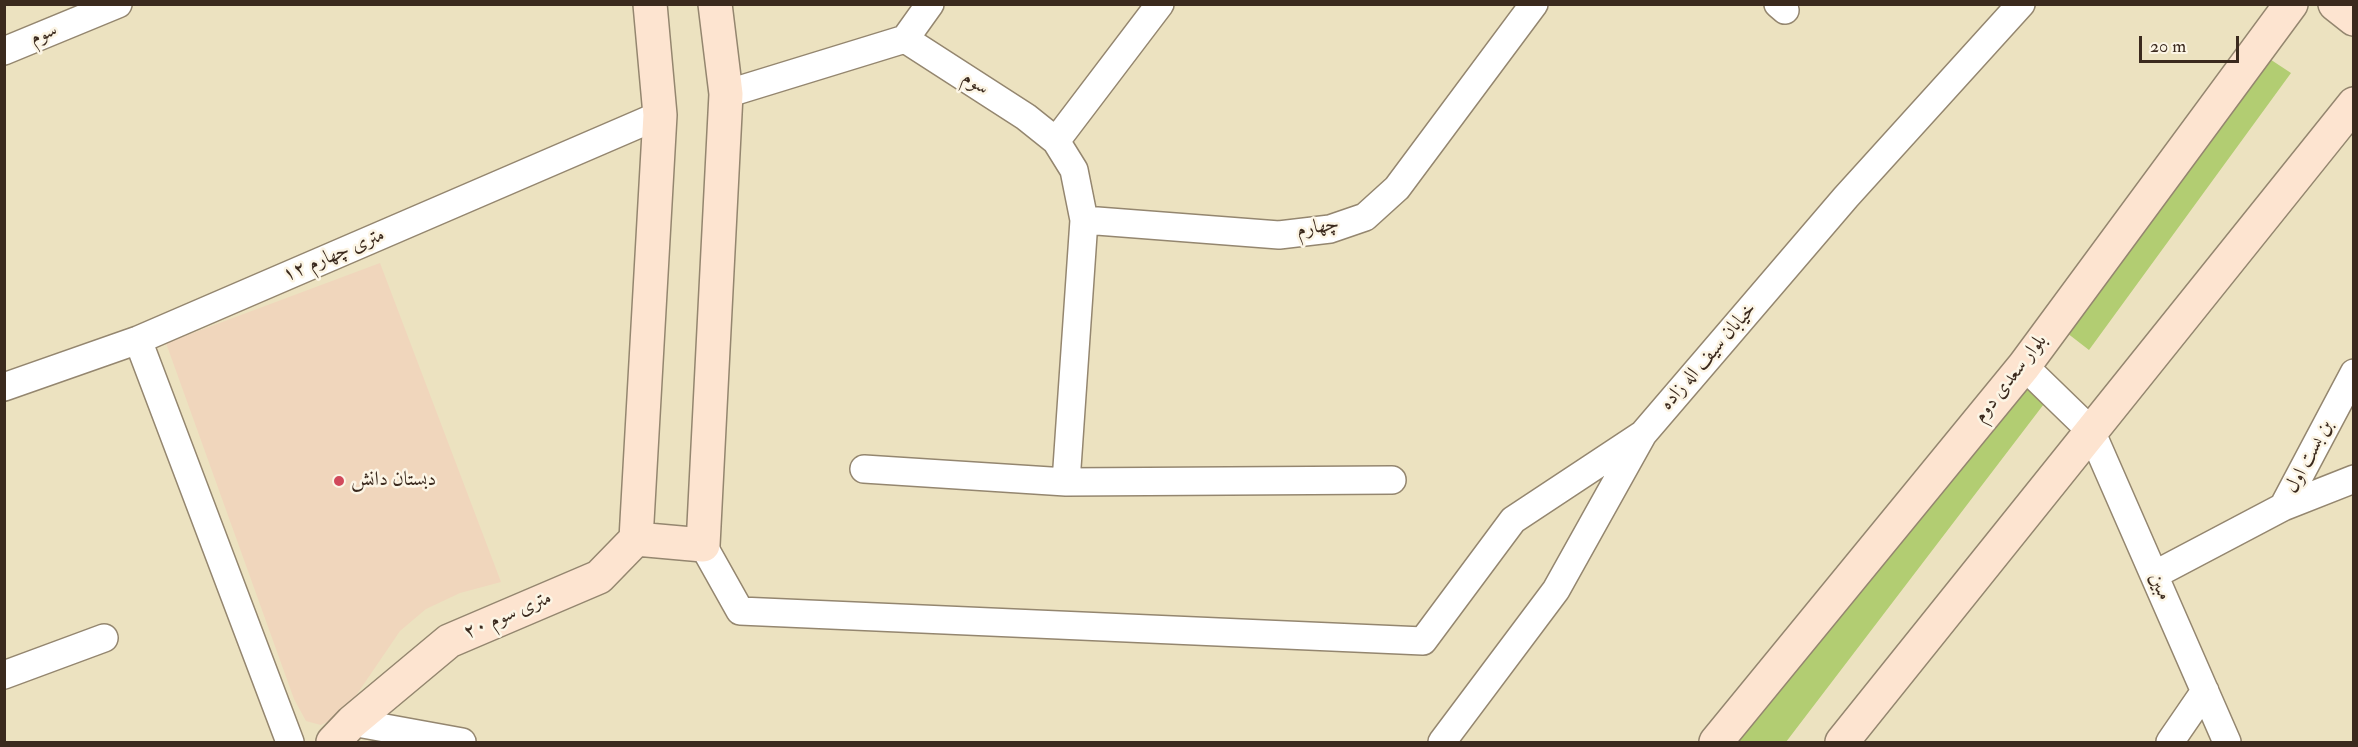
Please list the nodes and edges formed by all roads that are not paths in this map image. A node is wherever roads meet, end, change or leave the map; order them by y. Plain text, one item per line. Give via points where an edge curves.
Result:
1 (118, 4) edge
2 (650, 4) edge
3 (716, 4) edge
4 (930, 4) edge
5 (1160, 4) edge
6 (1534, 4) edge
7 (2021, 4) edge
8 (2291, 4) edge
9 (2335, 4) edge
10 (2354, 19) edge
11 (905, 39) junction
12 (4, 51) edge
13 (726, 94) junction
14 (2354, 104) edge
15 (660, 115) junction
16 (1056, 141) junction
17 (1084, 220) junction
18 (138, 340) junction
19 (2024, 366) junction
20 (2354, 373) edge
21 (4, 387) edge
22 (2091, 431) junction
23 (1643, 434) junction
24 (864, 469) dead end
25 (2354, 479) edge
26 (1392, 480) dead end
27 (1066, 482) junction
28 (2283, 507) junction
29 (636, 539) junction
30 (703, 545) junction
31 (2154, 575) junction
32 (104, 638) dead end
33 (4, 675) edge
34 (2205, 691) junction
35 (343, 732) edge
36 (290, 742) edge
37 (462, 742) edge
38 (1442, 742) edge
39 (1716, 742) edge
40 (1842, 742) edge
41 (2169, 742) edge
42 (2227, 742) edge

1 - 12 street, سوم
2 - 15 main road
3 - 13 main road
4 - 11 street
5 - 16 street
6 - 17 street, چهارم via 1397,188 1365,217 1330,229 1279,235
7 - 23 street, خیابان سیف اله زاده via 1846,197
8 - 19 main road, بلوار سعدی دوم
9 - 10 main road
11 - 13 street
11 - 16 street, سوم via 1026,117
13 - 30 main road
14 - 22 main road
15 - 18 street, ۱۲ متری چهارم
15 - 29 main road
16 - 17 street via 1074,170
17 - 27 street
18 - 21 street, ۱۲ متری چهارم
18 - 36 street
19 - 22 street
19 - 39 main road, بلوار سعدی دوم
20 - 28 street, بن بست اول
22 - 31 street, مبین
22 - 40 main road
23 - 30 street via 1513,520 1423,641 740,611
23 - 38 street, خیابان سیف اله زاده via 1556,590
24 - 27 street
25 - 28 street
26 - 27 street
28 - 31 street, بن بست اول
29 - 30 main road
29 - 35 main road, ۲۰ متری سوم via 599,577 448,642
31 - 34 street, مبین
32 - 33 street
34 - 41 street
34 - 42 street, مبین
35 - 37 street

